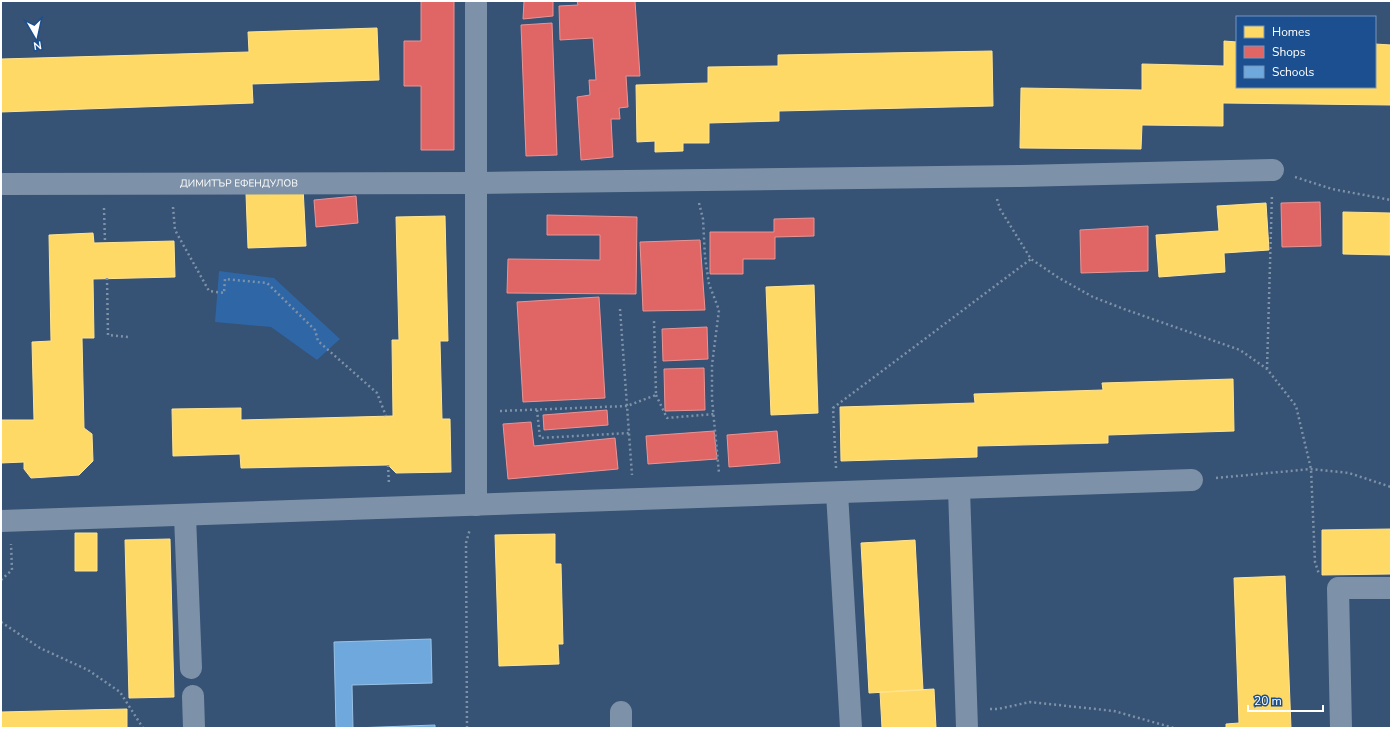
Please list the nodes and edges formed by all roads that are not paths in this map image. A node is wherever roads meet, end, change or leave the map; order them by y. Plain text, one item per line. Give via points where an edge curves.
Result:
1 (476, 1) edge
2 (1273, 170) road end
3 (477, 183) junction
4 (1, 184) edge
5 (1192, 480) road end
6 (959, 489) junction
7 (837, 493) junction
8 (476, 505) junction
9 (186, 516) junction
10 (5, 521) edge
11 (1391, 588) edge
12 (191, 668) dead end
13 (193, 696) dead end
14 (967, 718) edge
15 (194, 728) edge
16 (850, 728) edge
17 (1341, 728) edge

1 - 3 lane
2 - 3 lane, ДИМИТЪР ЕФЕНДУЛОВ
3 - 4 lane, ДИМИТЪР ЕФЕНДУЛОВ
3 - 8 lane
5 - 6 lane
6 - 7 lane
6 - 14 lane
7 - 8 lane
7 - 16 lane
8 - 9 lane
9 - 10 lane
9 - 12 lane
11 - 17 lane via 1338,588
13 - 15 lane

